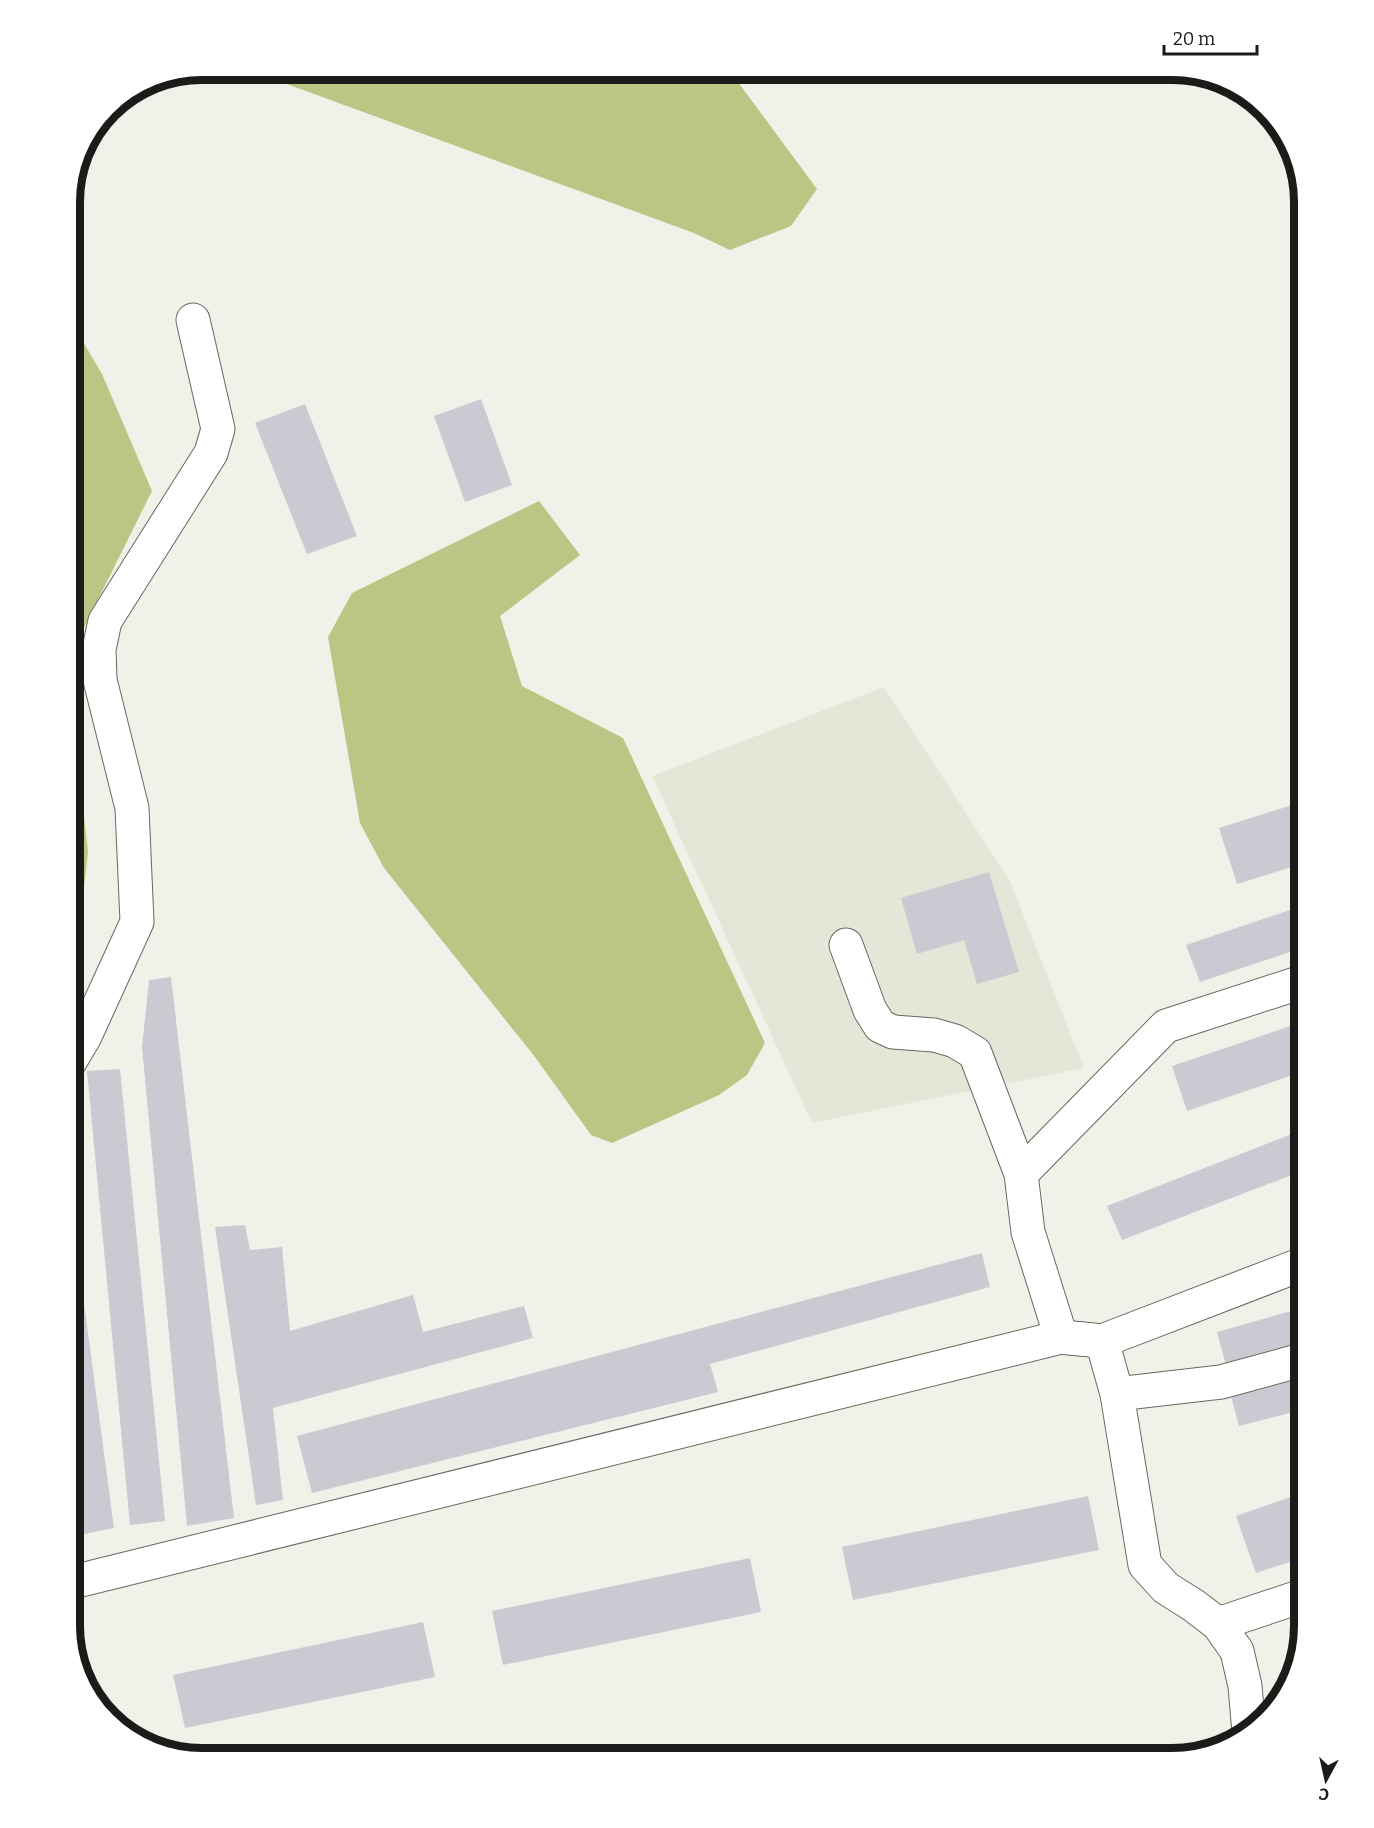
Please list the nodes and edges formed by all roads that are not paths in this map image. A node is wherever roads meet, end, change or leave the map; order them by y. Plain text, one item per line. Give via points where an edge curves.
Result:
1 (193, 320) dead end
2 (846, 945) dead end
3 (1294, 985) edge
4 (80, 1044) edge
5 (1021, 1174) junction
6 (1294, 1267) edge
7 (1061, 1337) junction
8 (1102, 1341) junction
9 (1294, 1362) edge
10 (1117, 1394) junction
11 (80, 1580) edge
12 (1294, 1599) edge
13 (1218, 1624) junction
14 (1249, 1722) edge

1 - 4 lane via 218,429 211,453 105,621 99,649 100,680 132,808 137,922
2 - 5 lane via 870,1010 880,1026 893,1032 934,1035 975,1053
3 - 5 lane via 1166,1026
5 - 7 lane via 1029,1232
6 - 8 lane
7 - 8 lane
7 - 11 lane
8 - 10 lane
9 - 10 lane via 1221,1382
10 - 13 lane via 1145,1564 1166,1588
12 - 13 lane
13 - 14 lane via 1237,1651

